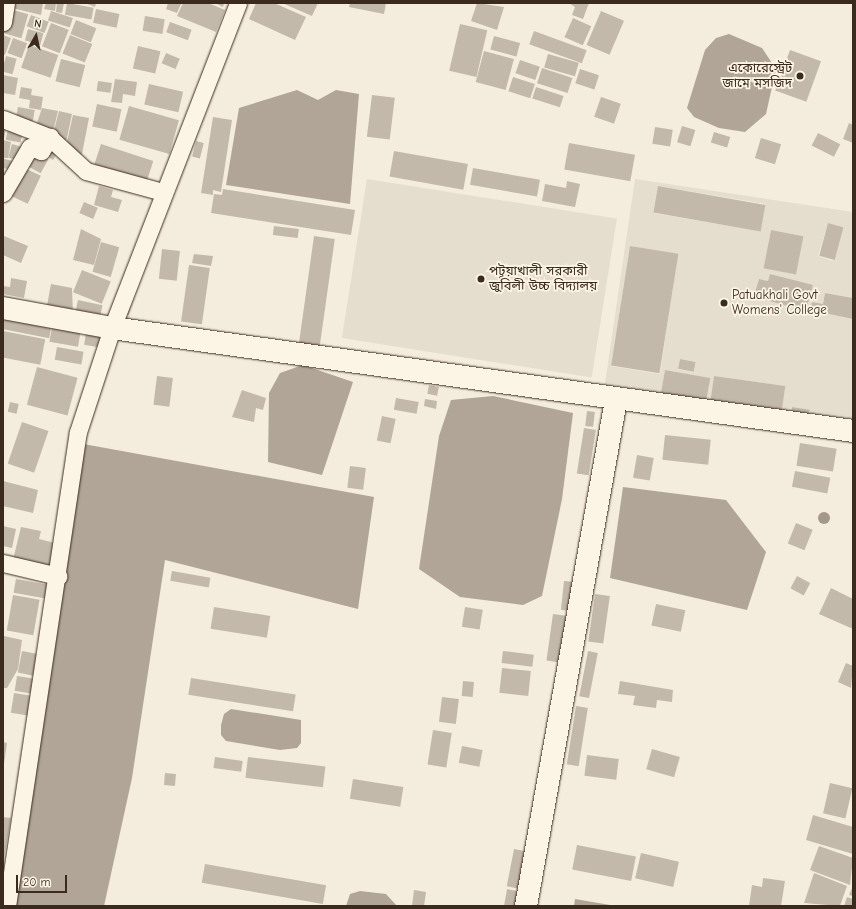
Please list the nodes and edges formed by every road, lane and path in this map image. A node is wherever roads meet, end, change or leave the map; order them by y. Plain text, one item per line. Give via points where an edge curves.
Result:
1 (6, 3) edge
2 (238, 3) edge
3 (3, 22) edge
4 (3, 119) edge
5 (50, 138) junction
6 (163, 192) junction
7 (3, 193) edge
8 (3, 308) edge
9 (112, 328) junction
10 (616, 400) junction
11 (853, 431) edge
12 (3, 563) edge
13 (58, 576) junction
14 (7, 906) edge
15 (526, 906) edge

1 - 3 street
2 - 6 street
4 - 5 street
5 - 6 street via 86,171
5 - 7 street via 41,151 30,147
6 - 9 street
8 - 9 street
9 - 10 street via 382,363
9 - 13 street via 78,432
10 - 11 street
10 - 15 street
12 - 13 street
13 - 14 street

